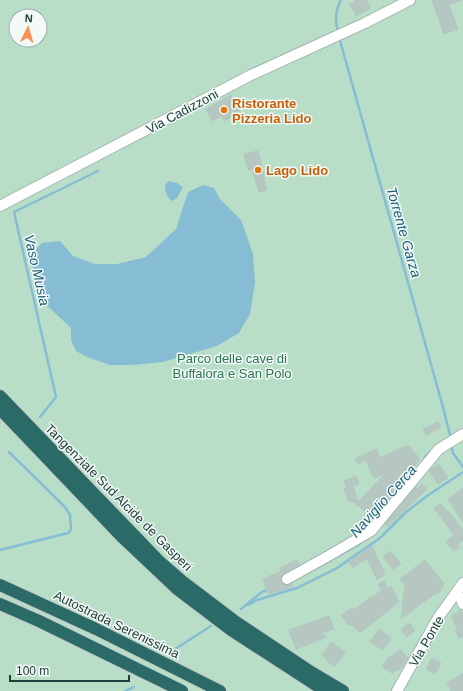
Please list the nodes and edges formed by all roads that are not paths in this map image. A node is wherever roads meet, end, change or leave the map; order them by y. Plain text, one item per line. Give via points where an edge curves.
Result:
1 (410, 0) edge
2 (0, 206) edge
3 (0, 396) edge
4 (0, 409) edge
5 (460, 436) edge
6 (287, 579) dead end
7 (463, 583) edge
8 (0, 585) edge
9 (456, 593) junction
10 (0, 604) edge
11 (463, 604) edge
12 (182, 691) edge
13 (220, 691) edge
14 (325, 691) edge
15 (343, 691) edge
16 (397, 691) edge

1 - 2 street, Via Cadizzoni via 347,32 251,75
3 - 15 highway, Tangenziale Sud Alcide de Gasperi via 182,581 236,622
4 - 14 highway, Tangenziale Sud Alcide de Gasperi via 123,538 177,589 232,630
5 - 6 street via 440,449 370,531
7 - 9 street, Via Ponte
8 - 13 highway, Autostrada Serenissima
9 - 11 street
9 - 16 street, Via Ponte via 438,618
10 - 12 highway via 74,637

